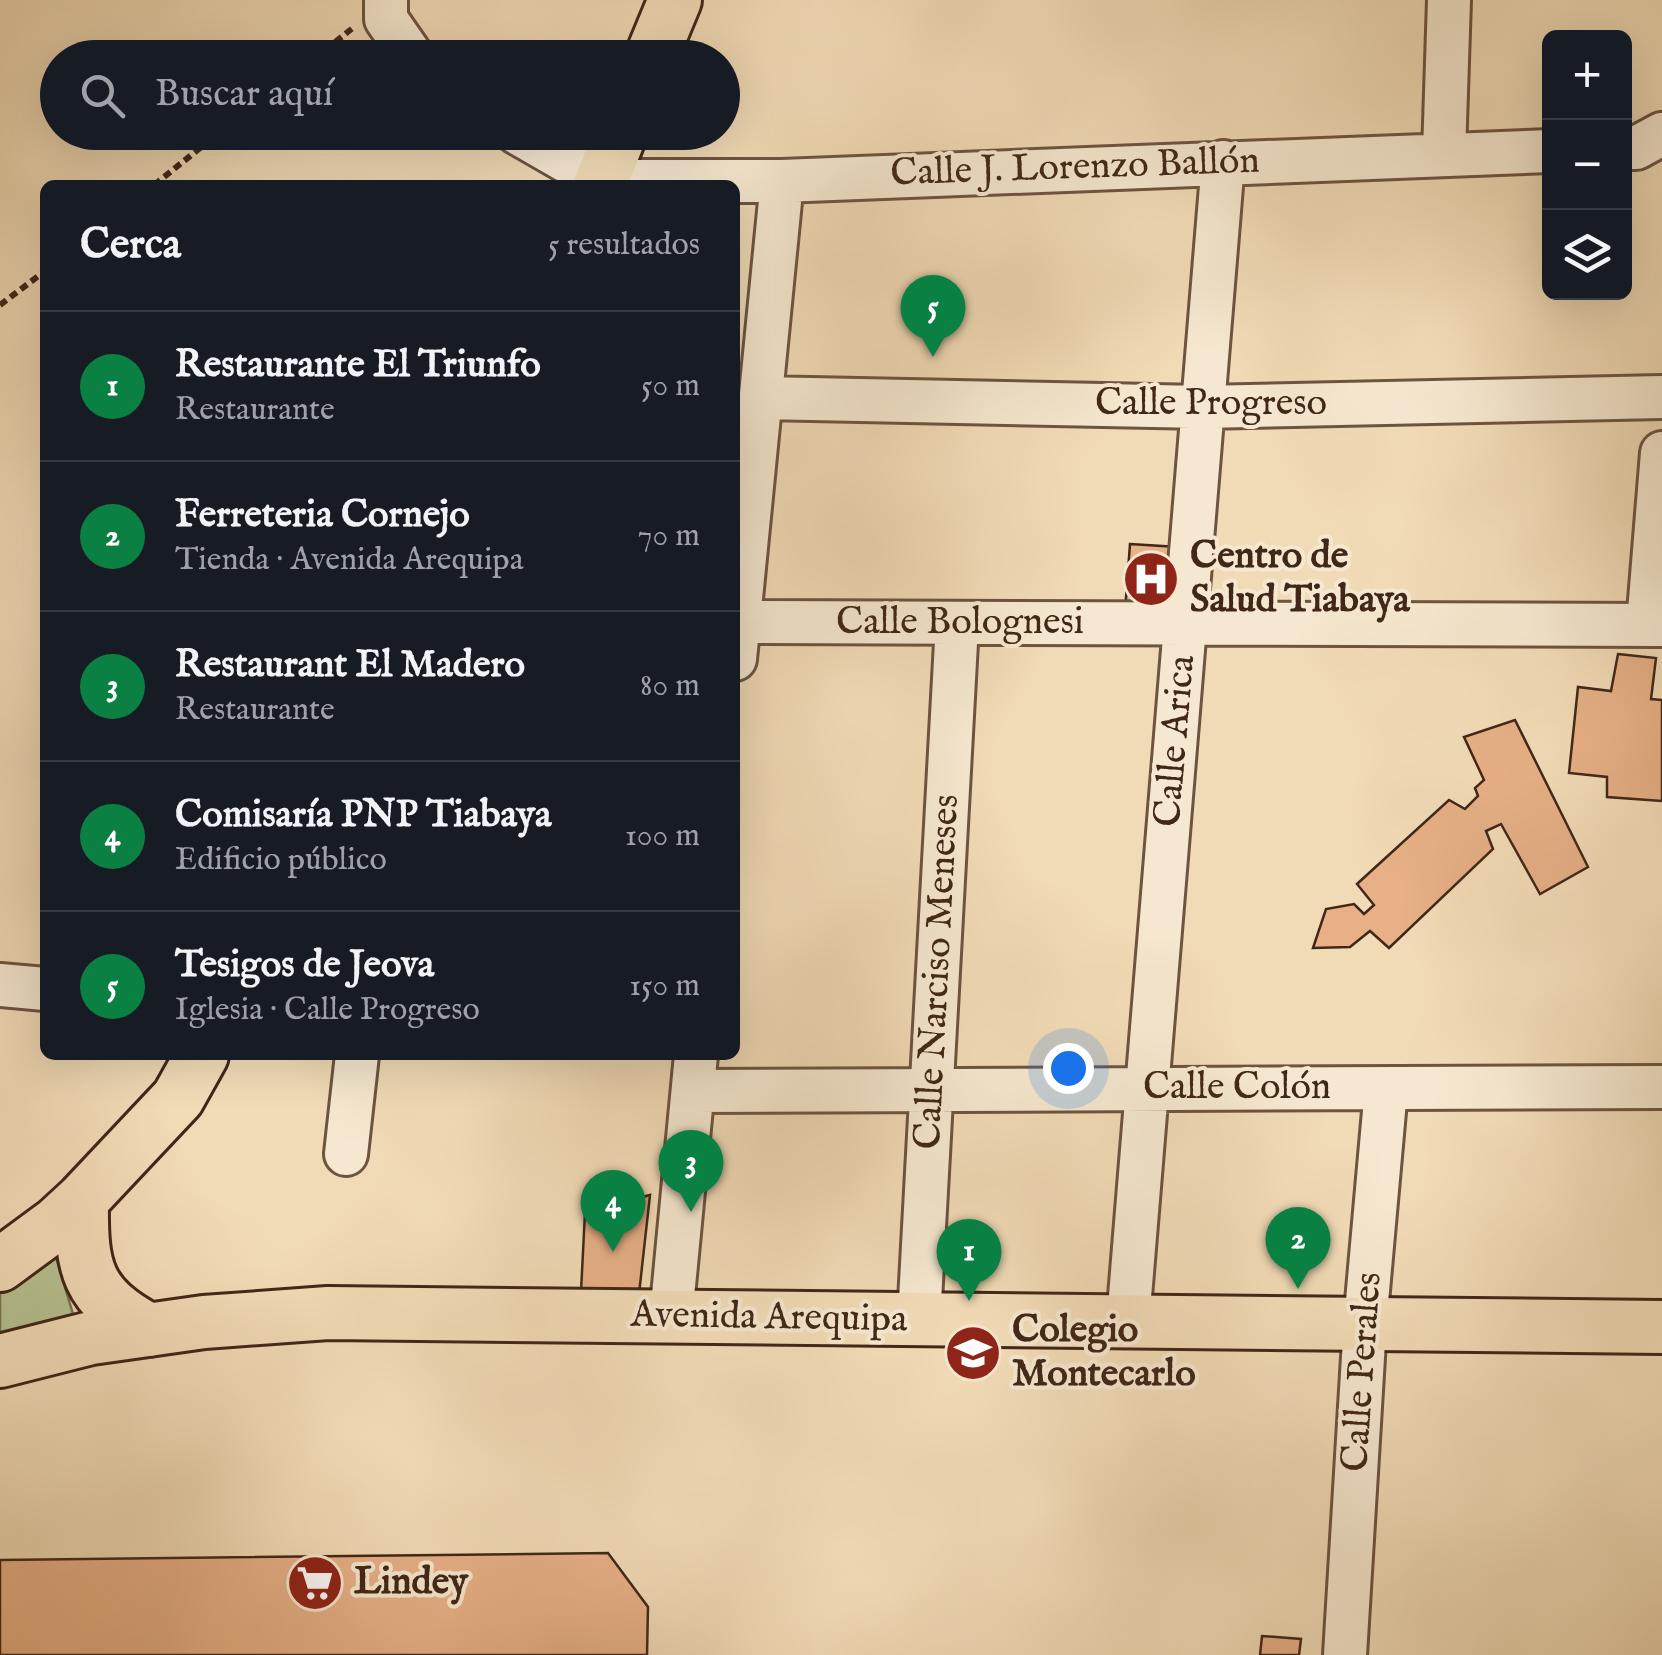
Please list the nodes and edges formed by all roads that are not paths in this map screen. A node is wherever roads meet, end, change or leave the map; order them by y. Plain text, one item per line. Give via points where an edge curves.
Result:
1 (386, 0) edge
2 (675, 0) edge
3 (1450, 0) edge
4 (401, 40) edge
5 (659, 40) edge
6 (1662, 134) edge
7 (1632, 148) edge
8 (546, 150) edge
9 (614, 150) edge
10 (1542, 151) edge
11 (1444, 154) junction
12 (1224, 162) junction
13 (595, 180) edge
14 (601, 180) edge
15 (782, 180) junction
16 (740, 181) edge
17 (1662, 397) edge
18 (761, 398) junction
19 (1203, 407) junction
20 (1662, 453) edge
21 (740, 611) edge
22 (1186, 622) junction
23 (957, 624) junction
24 (1655, 626) edge
25 (740, 641) edge
26 (0, 985) edge
27 (40, 989) edge
28 (199, 1060) edge
29 (356, 1060) edge
30 (695, 1073) edge
31 (1662, 1087) edge
32 (1147, 1088) junction
33 (1386, 1089) junction
34 (932, 1092) junction
35 (346, 1154) dead end
36 (82, 1200) junction
37 (0, 1265) edge
38 (671, 1316) junction
39 (919, 1319) junction
40 (1128, 1321) junction
41 (1365, 1324) junction
42 (1662, 1327) edge
43 (148, 1330) junction
44 (0, 1361) edge
45 (1345, 1655) edge

1 - 4 street via 386,19
2 - 5 main road
3 - 11 street
6 - 7 street
8 - 13 street
9 - 14 main road
10 - 11 street, Calle J. Lorenzo Ballón
11 - 12 street, Calle J. Lorenzo Ballón
12 - 15 street, Calle J. Lorenzo Ballón
12 - 19 street, Calle Arica
15 - 16 street, Calle J. Lorenzo Ballón
15 - 18 street
17 - 19 street, Calle Progreso
18 - 19 street, Calle Progreso
18 - 21 street
19 - 22 street, Calle Arica
20 - 24 street
22 - 23 street, Calle Bolognesi
22 - 24 street, Calle Bolognesi
22 - 32 street, Calle Arica
23 - 25 street, Calle Bolognesi
23 - 34 street, Calle Narciso Meneses
26 - 27 street
28 - 36 main road via 178,1098
29 - 35 street
30 - 34 street, Calle Colón
30 - 38 street
31 - 33 street, Calle Colón
32 - 33 street, Calle Colón
32 - 34 street, Calle Colón
32 - 40 street, Calle Arica
33 - 41 street, Calle Perales
34 - 39 street, Calle Narciso Meneses
36 - 37 main road
36 - 43 main road via 91,1279 104,1300
38 - 39 main road, Avenida Arequipa
38 - 43 main road, Avenida Arequipa via 328,1312
39 - 40 main road, Avenida Arequipa
40 - 41 main road, Avenida Arequipa
41 - 42 main road, Avenida Arequipa
41 - 45 street, Calle Perales
43 - 44 main road, Avenida Arequipa

